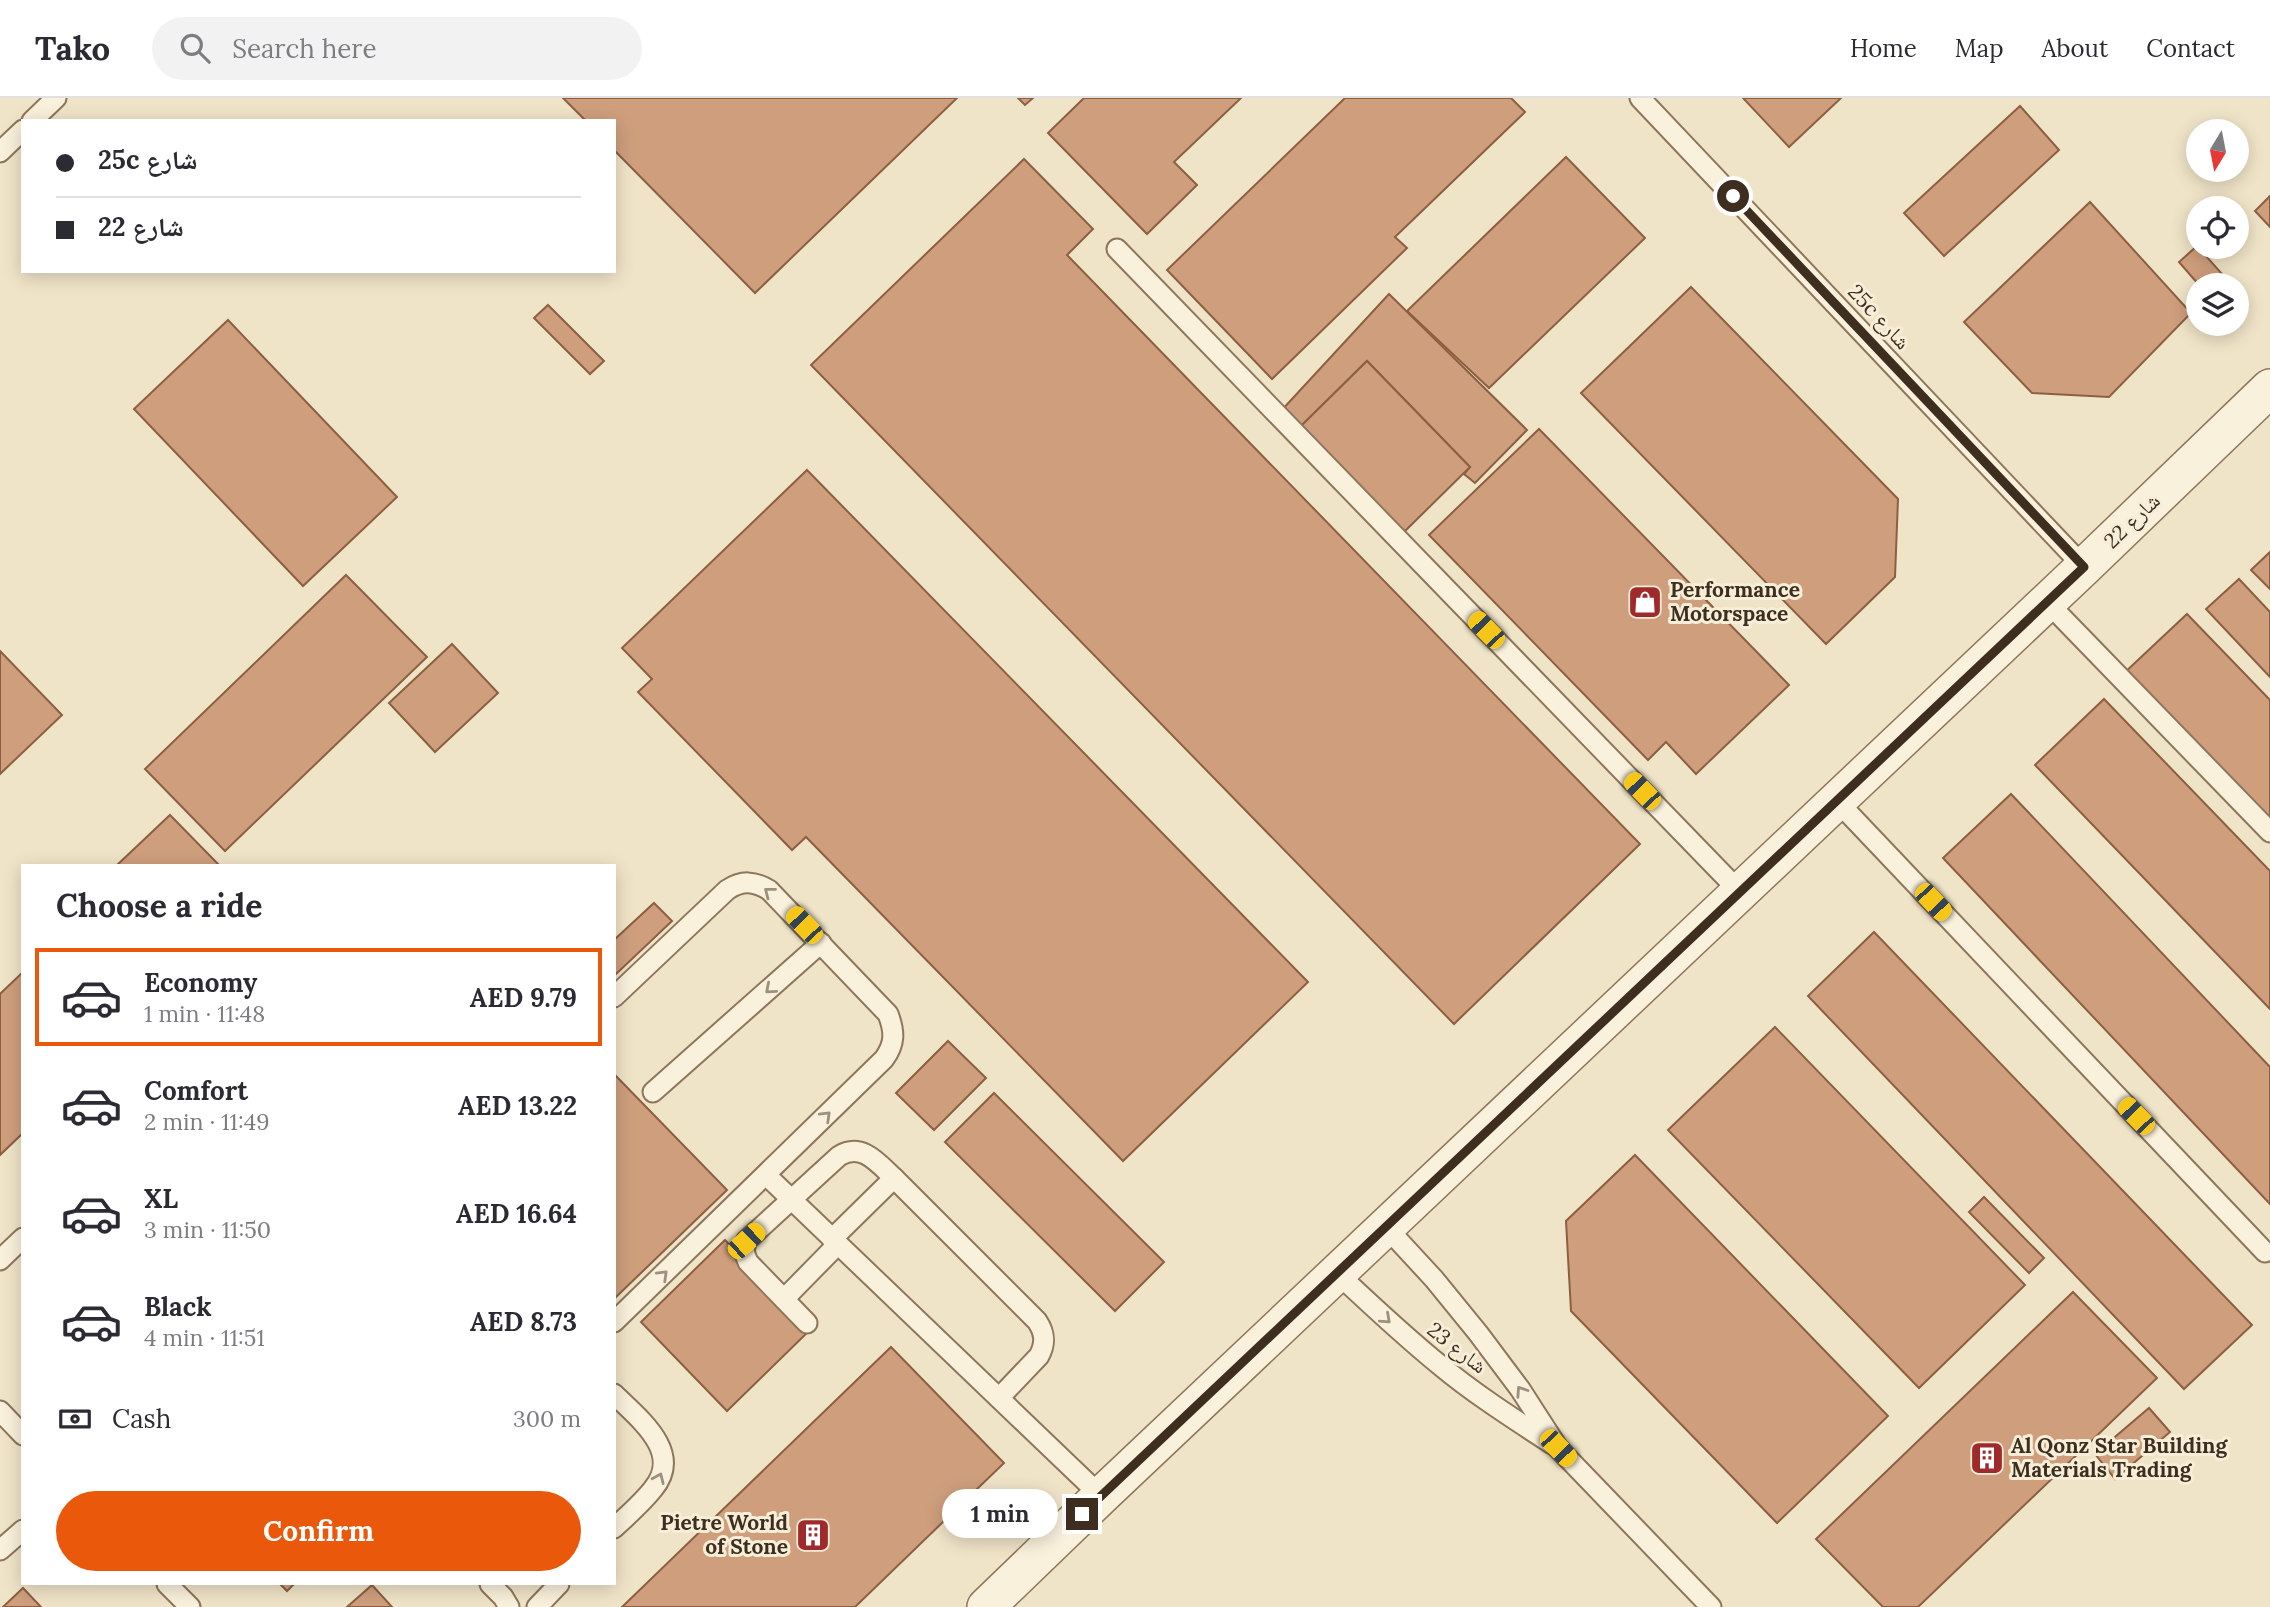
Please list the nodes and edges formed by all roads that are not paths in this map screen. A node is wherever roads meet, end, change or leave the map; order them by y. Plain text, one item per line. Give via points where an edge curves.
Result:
1 (56, 98) edge
2 (1640, 98) edge
3 (34, 119) edge
4 (21, 132) edge
5 (0, 152) edge
6 (1117, 249) dead end
7 (2269, 392) edge
8 (2084, 567) junction
9 (2047, 602) junction
10 (1837, 801) junction
11 (2270, 832) edge
12 (1740, 892) junction
13 (821, 943) junction
14 (616, 995) edge
15 (653, 1091) dead end
16 (766, 1175) junction
17 (894, 1178) junction
18 (791, 1199) junction
19 (1386, 1227) junction
20 (21, 1240) edge
21 (835, 1241) junction
22 (2266, 1252) dead end
23 (0, 1260) edge
24 (1337, 1273) junction
25 (784, 1298) junction
26 (616, 1320) edge
27 (807, 1323) dead end
28 (616, 1396) edge
29 (999, 1398) junction
30 (0, 1411) edge
31 (21, 1433) edge
32 (1558, 1448) junction
33 (1101, 1496) junction
34 (617, 1521) edge
35 (21, 1532) edge
36 (0, 1550) edge
37 (168, 1585) edge
38 (491, 1585) edge
39 (558, 1585) edge
40 (190, 1607) edge
41 (509, 1607) edge
42 (537, 1607) edge
43 (986, 1607) edge
44 (1711, 1607) edge

1 - 3 lane
2 - 8 lane, 25c شارع
4 - 5 lane
6 - 12 lane
7 - 8 street, شارع 22
8 - 9 street, شارع 22
9 - 10 street, شارع 22
9 - 11 lane
10 - 12 street, شارع 22
10 - 22 lane
12 - 19 street, شارع 22
13 -> 14 lane via 769,890 758,883 736,884
13 -> 15 lane
16 -> 13 lane via 884,1059 894,1038 888,1014
16 - 18 lane
26 -> 16 lane
17 - 18 lane via 864,1152 846,1152
17 - 21 lane
17 - 29 lane via 1042,1329 1044,1348
18 - 21 lane
18 - 25 lane via 744,1246 748,1262
19 - 24 street, شارع 22
32 -> 19 lane, شارع 23 via 1478,1333
20 - 23 lane
21 - 25 lane
21 - 29 lane
24 -> 32 lane, شارع 23 via 1442,1367
24 - 33 street, شارع 22
25 - 27 lane
34 -> 28 lane via 654,1488 664,1468 654,1435
29 - 33 lane
30 - 31 lane
32 - 44 lane, شارع 23
33 - 43 street, شارع 22
35 - 36 lane
37 - 40 lane
38 - 41 lane
39 - 42 lane

